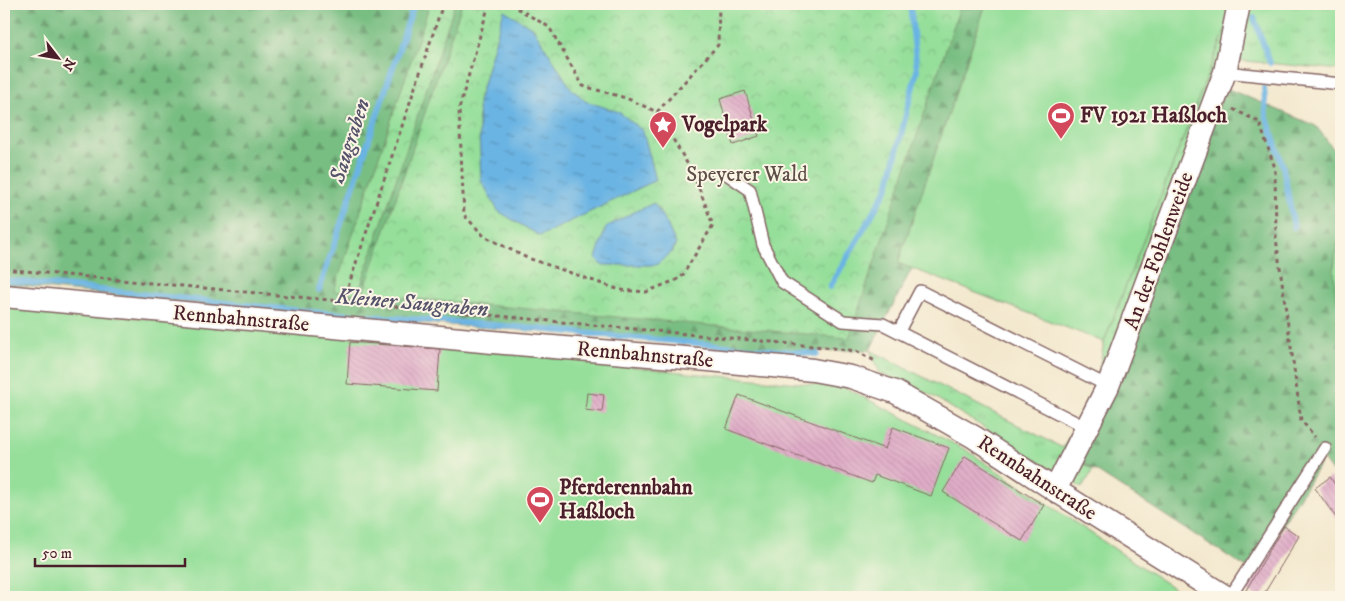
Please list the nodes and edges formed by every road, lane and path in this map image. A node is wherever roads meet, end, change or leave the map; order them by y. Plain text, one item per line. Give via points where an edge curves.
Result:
1 (443, 4) edge
2 (489, 4) edge
3 (510, 4) edge
4 (719, 4) edge
5 (1239, 4) edge
6 (1225, 72) junction
7 (1341, 84) edge
8 (1214, 101) junction
9 (657, 112) junction
10 (694, 175) junction
11 (728, 176) joint
12 (4, 296) edge
13 (343, 302) dead end
14 (900, 331) junction
15 (1108, 386) junction
16 (1088, 428) junction
17 (1325, 448) joint
18 (1055, 490) junction
19 (1228, 597) edge

1 - 13 path
2 - 10 path via 459,109 464,214 484,236 525,257 620,290 646,292 681,278 713,225
3 - 9 path via 549,27 583,86 626,98
4 - 9 path via 718,45
5 - 6 street, An der Fohlenweide
6 - 7 lane
6 - 8 street, An der Fohlenweide
8 - 15 street, An der Fohlenweide
8 - 17 path via 1259,122 1275,168 1276,238 1301,420
9 - 10 path
10 - 11 path
11 - 14 lane via 750,190 763,245 782,282 843,321 883,324
12 - 18 street, Rennbahnstraße via 813,370 851,377 895,392 974,436
14 - 15 lane via 920,290
14 - 16 lane
15 - 16 street, An der Fohlenweide
16 - 18 street, An der Fohlenweide
17 - 19 lane
18 - 19 street, Rennbahnstraße

